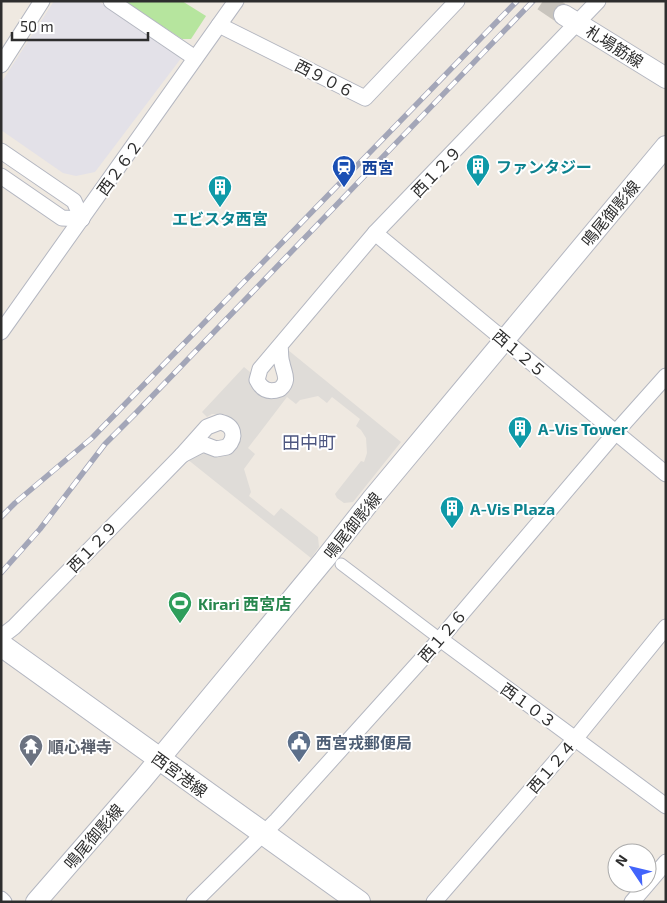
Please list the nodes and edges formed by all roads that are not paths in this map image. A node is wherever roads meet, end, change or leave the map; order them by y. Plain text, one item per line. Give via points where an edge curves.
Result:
1 (42, 1) edge
2 (111, 1) edge
3 (236, 1) edge
4 (457, 1) edge
5 (598, 1) edge
6 (571, 19) junction
7 (219, 24) junction
8 (195, 58) junction
9 (1, 65) edge
10 (666, 78) edge
11 (666, 146) edge
12 (1, 151) edge
13 (1, 176) edge
14 (82, 219) junction
15 (375, 233) junction
16 (1, 332) edge
17 (505, 341) junction
18 (280, 346) dead end
19 (666, 376) edge
20 (616, 432) junction
21 (182, 454) dead end
22 (666, 474) edge
23 (341, 564) dead end
24 (666, 627) edge
25 (1, 637) edge
26 (440, 639) junction
27 (1, 644) edge
28 (575, 739) junction
29 (159, 759) junction
30 (666, 806) edge
31 (263, 833) junction
32 (666, 862) edge
33 (1, 899) edge
34 (4, 902) edge
35 (36, 902) edge
36 (194, 902) edge
37 (359, 902) edge
38 (434, 902) edge
39 (632, 902) edge

1 - 9 street
2 - 8 street
3 - 7 street, 西２６２
4 - 7 street, 西９０６ via 365,98
5 - 6 street, 西１２９
6 - 10 street, 札場筋線
6 - 15 street, 西１２９
7 - 8 street, 西２６２
8 - 14 street, 西２６２
11 - 17 street, 鳴尾御影線
12 - 14 street via 74,201
13 - 14 street via 62,218
14 - 16 street, 西２６２
15 - 17 street, 西１２５
15 - 18 street, 西１２９
17 - 20 street, 西１２５
17 - 29 street, 鳴尾御影線
19 - 20 street, 西１２６
20 - 22 street, 西１２５
20 - 26 street, 西１２６
21 - 25 street, 西１２９
23 - 26 street
24 - 28 street, 西１２４
26 - 28 street, 西１０３
26 - 31 street, 西１２６
27 - 29 main road, 西宮港線
28 - 30 street, 西１０３
28 - 38 street, 西１２４
29 - 31 main road, 西宮港線
29 - 35 street, 鳴尾御影線
31 - 36 street, 西１２６
31 - 37 main road, 西宮港線
32 - 39 street
33 - 34 street

